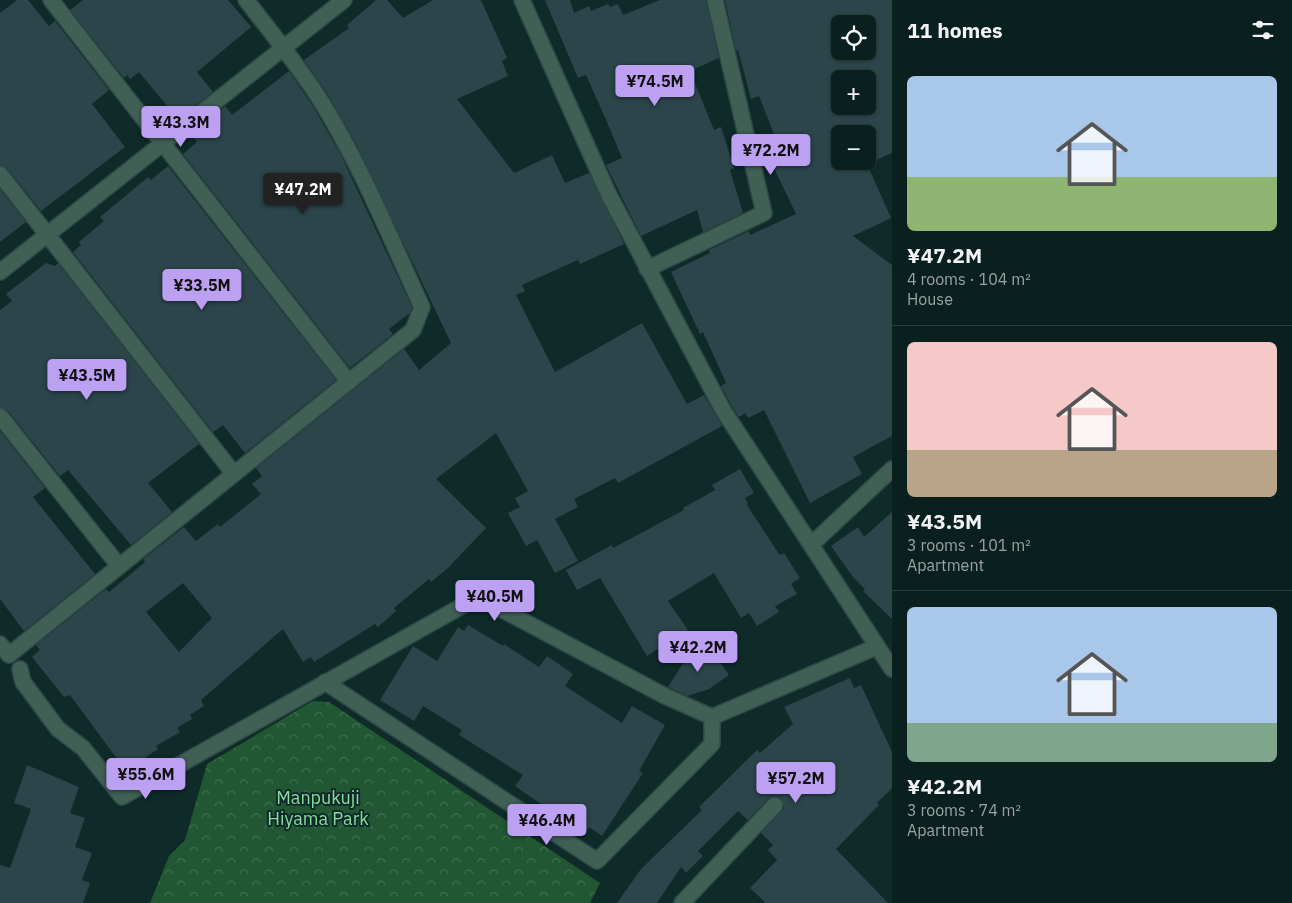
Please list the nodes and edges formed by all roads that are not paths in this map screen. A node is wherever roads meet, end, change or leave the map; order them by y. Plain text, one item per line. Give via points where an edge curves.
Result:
1 (51, 0) edge
2 (246, 0) edge
3 (344, 0) edge
4 (522, 0) edge
5 (715, 0) edge
6 (284, 48) junction
7 (163, 143) junction
8 (0, 174) edge
9 (48, 234) junction
10 (647, 269) junction
11 (0, 272) edge
12 (349, 382) junction
13 (0, 416) edge
14 (892, 469) edge
15 (234, 474) junction
16 (812, 544) junction
17 (119, 566) junction
18 (0, 644) edge
19 (876, 647) junction
20 (20, 669) dead end
21 (892, 669) edge
22 (325, 682) junction
23 (712, 717) junction
24 (775, 805) dead end
25 (682, 903) edge

1 - 7 street
2 - 6 street
3 - 6 street
4 - 10 street via 608,193
5 - 10 street via 764,213
6 - 7 street
6 - 12 street via 320,99 365,183 422,307 413,330
7 - 9 street
7 - 12 street
8 - 9 street
9 - 11 street
9 - 15 street
10 - 16 street via 724,410
12 - 15 street
13 - 17 street
14 - 16 street
15 - 17 street
16 - 19 street
17 - 18 street via 9,655
19 - 21 street
19 - 23 street
20 - 22 street via 23,682 58,729 83,748 122,797
22 - 23 street via 478,596 665,696
22 - 23 street via 597,861 712,744
24 - 25 street

